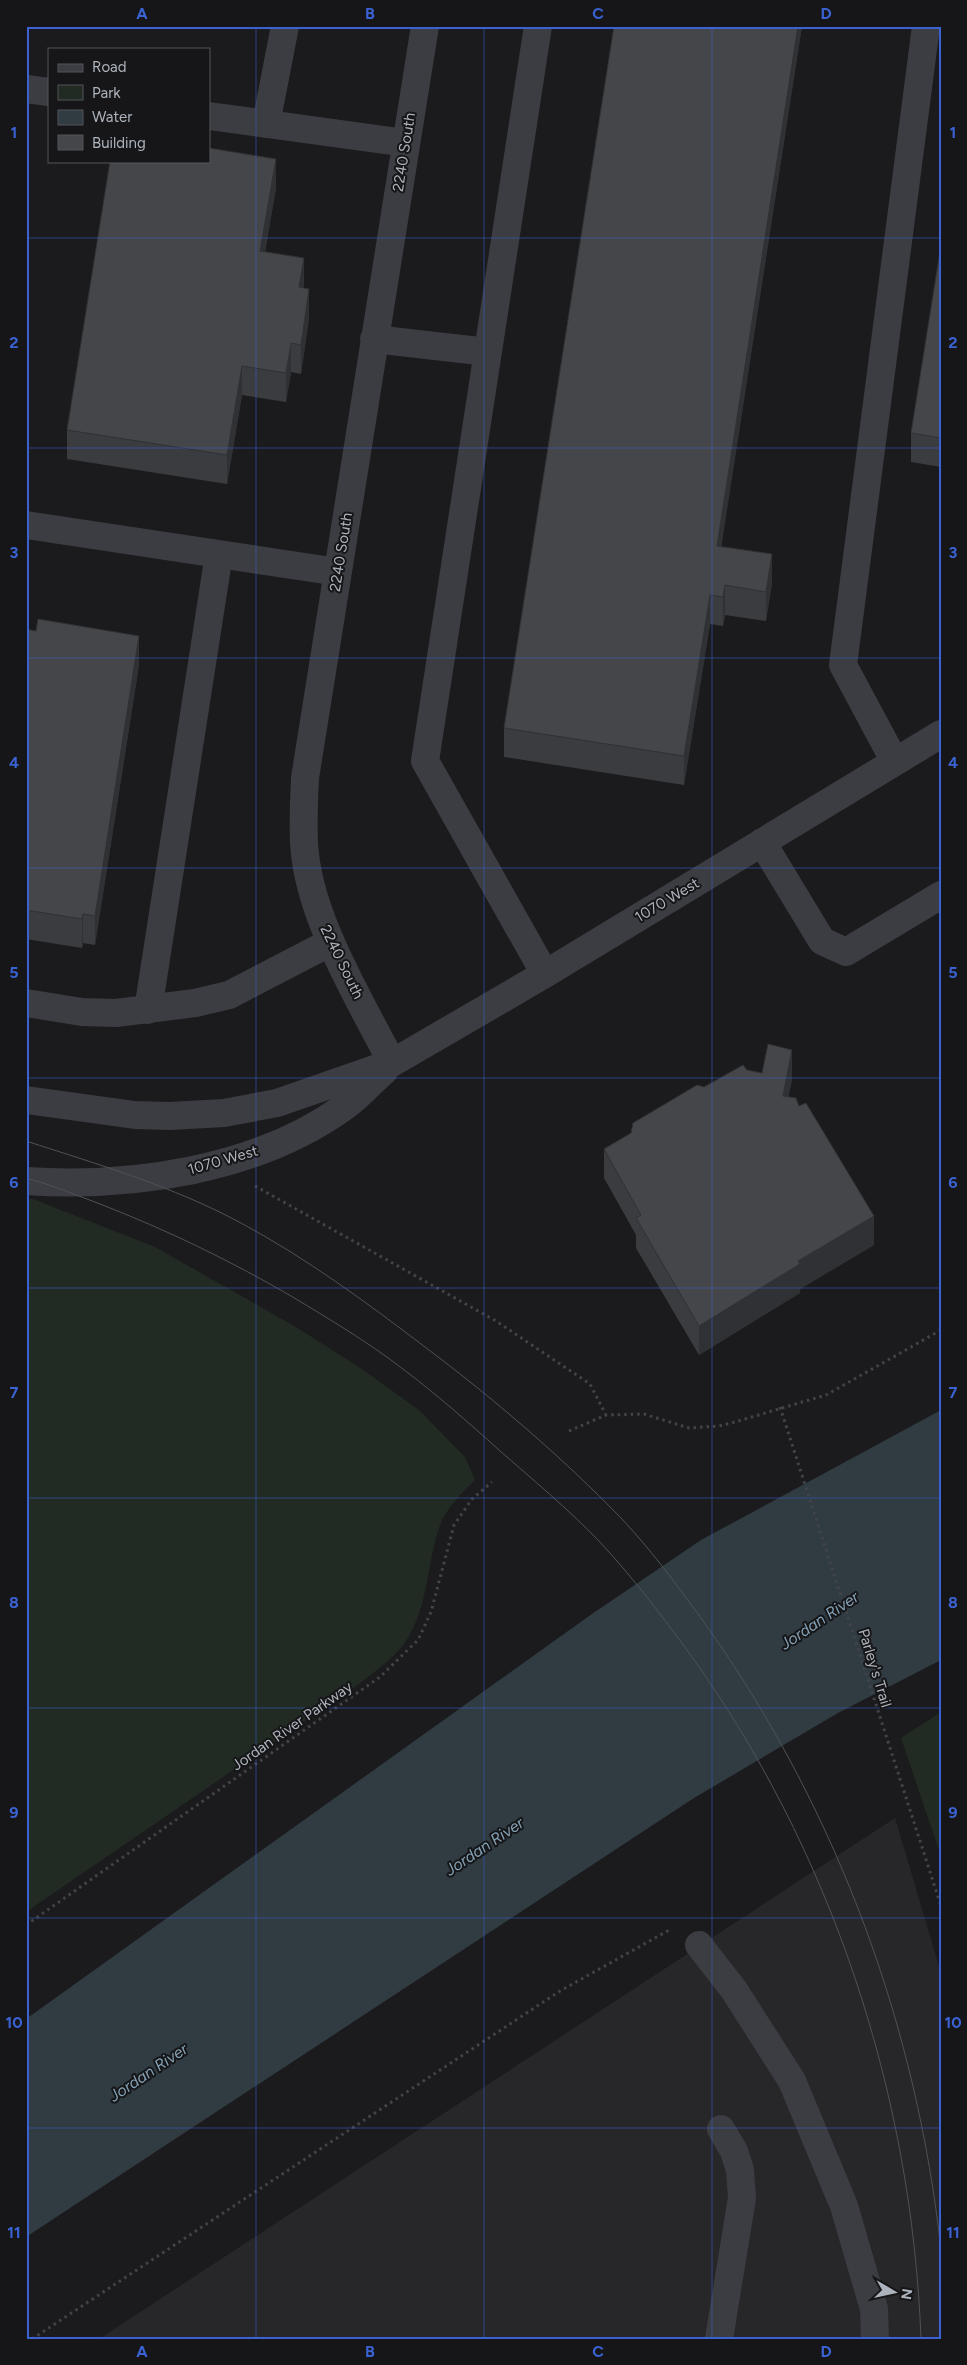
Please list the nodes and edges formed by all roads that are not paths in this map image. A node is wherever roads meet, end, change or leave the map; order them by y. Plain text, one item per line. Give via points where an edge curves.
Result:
1 (285, 26) edge
2 (425, 26) edge
3 (538, 26) edge
4 (926, 26) edge
5 (26, 89) edge
6 (48, 92) edge
7 (210, 116) edge
8 (266, 124) junction
9 (406, 143) junction
10 (374, 339) junction
11 (488, 352) junction
12 (26, 525) edge
13 (219, 554) junction
14 (338, 572) junction
15 (941, 734) edge
16 (895, 762) junction
17 (762, 842) junction
18 (941, 895) edge
19 (331, 942) junction
20 (545, 974) junction
21 (26, 1003) edge
22 (148, 1010) junction
23 (392, 1063) junction
24 (26, 1100) edge
25 (26, 1181) edge
26 (699, 1944) road end
27 (721, 2129) dead end
28 (719, 2339) edge
29 (875, 2339) edge

1 - 8 street
2 - 9 street, 2240 South
3 - 11 street
4 - 16 street via 843,665
5 - 6 street
7 - 8 street
8 - 9 street
9 - 10 street, 2240 South
10 - 11 street
10 - 14 street, 2240 South
11 - 20 street via 425,761
12 - 13 street
13 - 14 street
13 - 22 street
14 - 19 street, 2240 South via 304,787 304,844 315,903
15 - 16 street, 1070 West
16 - 17 street, 1070 West
17 - 18 street via 822,941 846,952
17 - 20 street, 1070 West
19 - 22 street via 229,995
19 - 23 street, 2240 South
20 - 23 street, 1070 West
21 - 22 street via 82,1012
23 - 24 street, 1070 West via 277,1103 224,1113 135,1115
23 - 25 street, 1070 West via 345,1106 268,1147 229,1160 144,1179
26 - 29 street via 734,1990 792,2081 844,2206 874,2309
27 - 28 street via 734,2151 740,2170 742,2198

